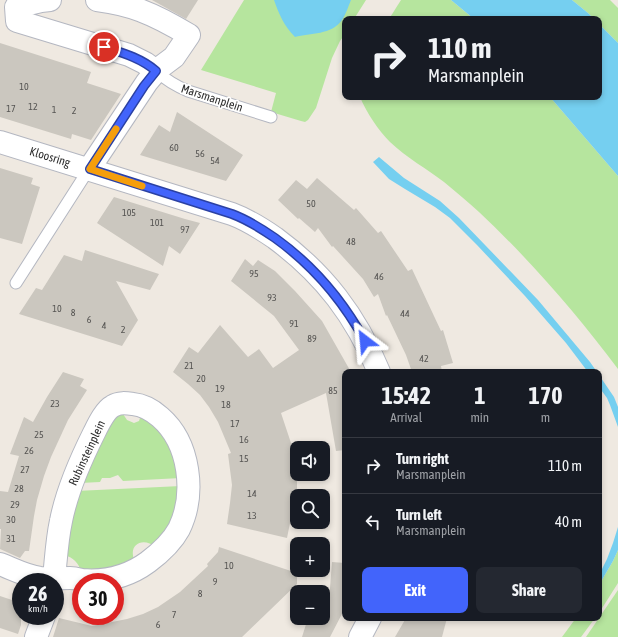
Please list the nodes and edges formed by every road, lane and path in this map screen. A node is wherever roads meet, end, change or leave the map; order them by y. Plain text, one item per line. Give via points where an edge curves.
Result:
1 (50, 0) edge
2 (97, 0) edge
3 (156, 71) junction
4 (271, 117) dead end
5 (0, 142) edge
6 (90, 169) junction
7 (16, 283) dead end
8 (378, 369) edge
9 (0, 564) edge
10 (24, 573) edge
11 (54, 580) edge
12 (368, 621) edge
13 (41, 625) edge
14 (36, 637) edge
15 (360, 637) edge

1 - 3 street, Marsmanplein via 16,7 17,21 128,55
2 - 3 street via 141,10 189,34 174,57
3 - 4 lane, Marsmanplein via 182,88
3 - 6 street
5 - 6 street, Kloosring
6 - 7 lane
6 - 8 street, Kloosring via 236,216 268,233 308,264 337,298 356,326
9 - 10 street, Rubinsteinplein
11 - 11 street, Rubinsteinplein via 106,580 122,576 155,557 178,530 186,508 188,486 184,457 171,428 157,414 143,406 126,403 113,405 87,447 72,481 61,519
12 - 15 street
13 - 14 street

